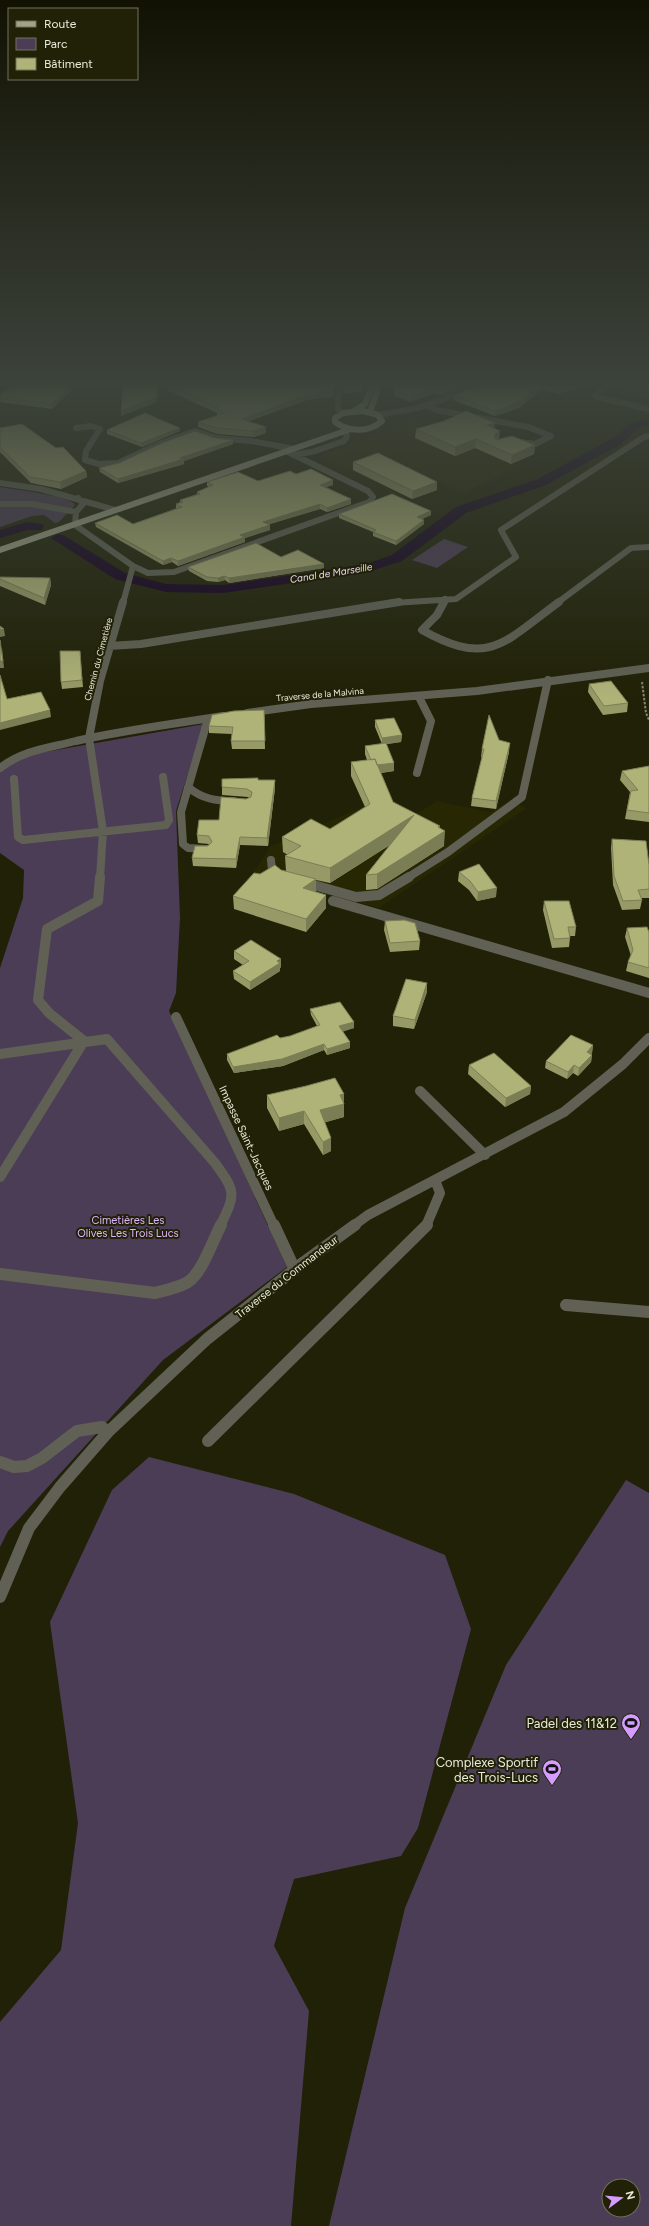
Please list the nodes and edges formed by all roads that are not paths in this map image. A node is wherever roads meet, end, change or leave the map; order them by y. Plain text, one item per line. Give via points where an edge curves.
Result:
1 (40, 489) edge
2 (179, 489) edge
3 (364, 489) edge
4 (564, 489) edge
5 (78, 498) junction
6 (0, 504) edge
7 (115, 510) junction
8 (76, 512) junction
9 (75, 525) junction
10 (649, 547) edge
11 (0, 550) edge
12 (133, 566) junction
13 (446, 599) junction
14 (109, 646) junction
15 (649, 668) edge
16 (548, 680) junction
17 (420, 696) junction
18 (208, 719) junction
19 (89, 738) junction
20 (0, 768) edge
21 (417, 773) dead end
22 (164, 777) dead end
23 (14, 779) dead end
24 (188, 787) junction
25 (240, 802) edge
26 (104, 831) junction
27 (206, 849) edge
28 (271, 860) dead end
29 (333, 901) dead end
30 (649, 993) edge
31 (176, 1017) dead end
32 (649, 1038) edge
33 (84, 1041) junction
34 (0, 1054) edge
35 (420, 1091) dead end
36 (485, 1155) junction
37 (0, 1177) edge
38 (434, 1180) junction
39 (295, 1270) junction
40 (0, 1274) edge
41 (566, 1305) dead end
42 (649, 1312) edge
43 (108, 1432) junction
44 (208, 1441) dead end
45 (0, 1462) edge
46 (0, 1597) edge

1 - 5 street
2 - 7 main road
3 - 12 street via 373,497 368,502 174,572 148,573
4 - 13 street via 501,530 516,557 456,598
5 - 7 street
5 - 8 street via 83,504
6 - 8 street via 32,504
7 - 9 main road
8 - 9 street
9 - 11 main road
9 - 12 street
10 - 13 street via 631,548 500,645 486,649 472,650 440,640 422,630 437,615
12 - 14 street, Chemin du Cimetière
13 - 14 street via 403,601 141,644
14 - 19 street, Chemin du Cimetière
15 - 16 street, Traverse de la Malvina
16 - 17 street, Traverse de la Malvina via 529,685
16 - 28 street via 522,797 448,852 379,895 356,897 292,879 272,870
17 - 18 street, Traverse de la Malvina via 280,707
17 - 21 street via 431,721
18 - 19 street, Traverse de la Malvina
18 - 24 street
19 - 20 street, Traverse de la Malvina via 23,752
19 - 26 street
22 - 26 street via 168,823
23 - 26 street via 19,839
24 - 25 street via 197,796 213,801
24 - 27 street via 181,812 183,844 188,848
26 - 33 street via 98,901 47,929 44,935 38,1000 49,1013
29 - 30 street
31 - 39 street, Impasse Saint-Jacques
32 - 36 street, Traverse du Commandeur via 623,1064 564,1112
33 - 34 street
33 - 37 street
33 - 40 street via 107,1039 215,1163 229,1182 232,1202 196,1274 189,1281 166,1291 139,1293
35 - 36 street
36 - 38 street, Traverse du Commandeur
38 - 39 street, Traverse du Commandeur via 368,1215
38 - 44 street via 440,1192 426,1227
39 - 43 street, Traverse du Commandeur via 208,1339
41 - 42 street
43 - 45 street via 102,1427 77,1431 42,1458 27,1466 14,1467
43 - 46 street, Traverse du Commandeur via 60,1487 29,1528

